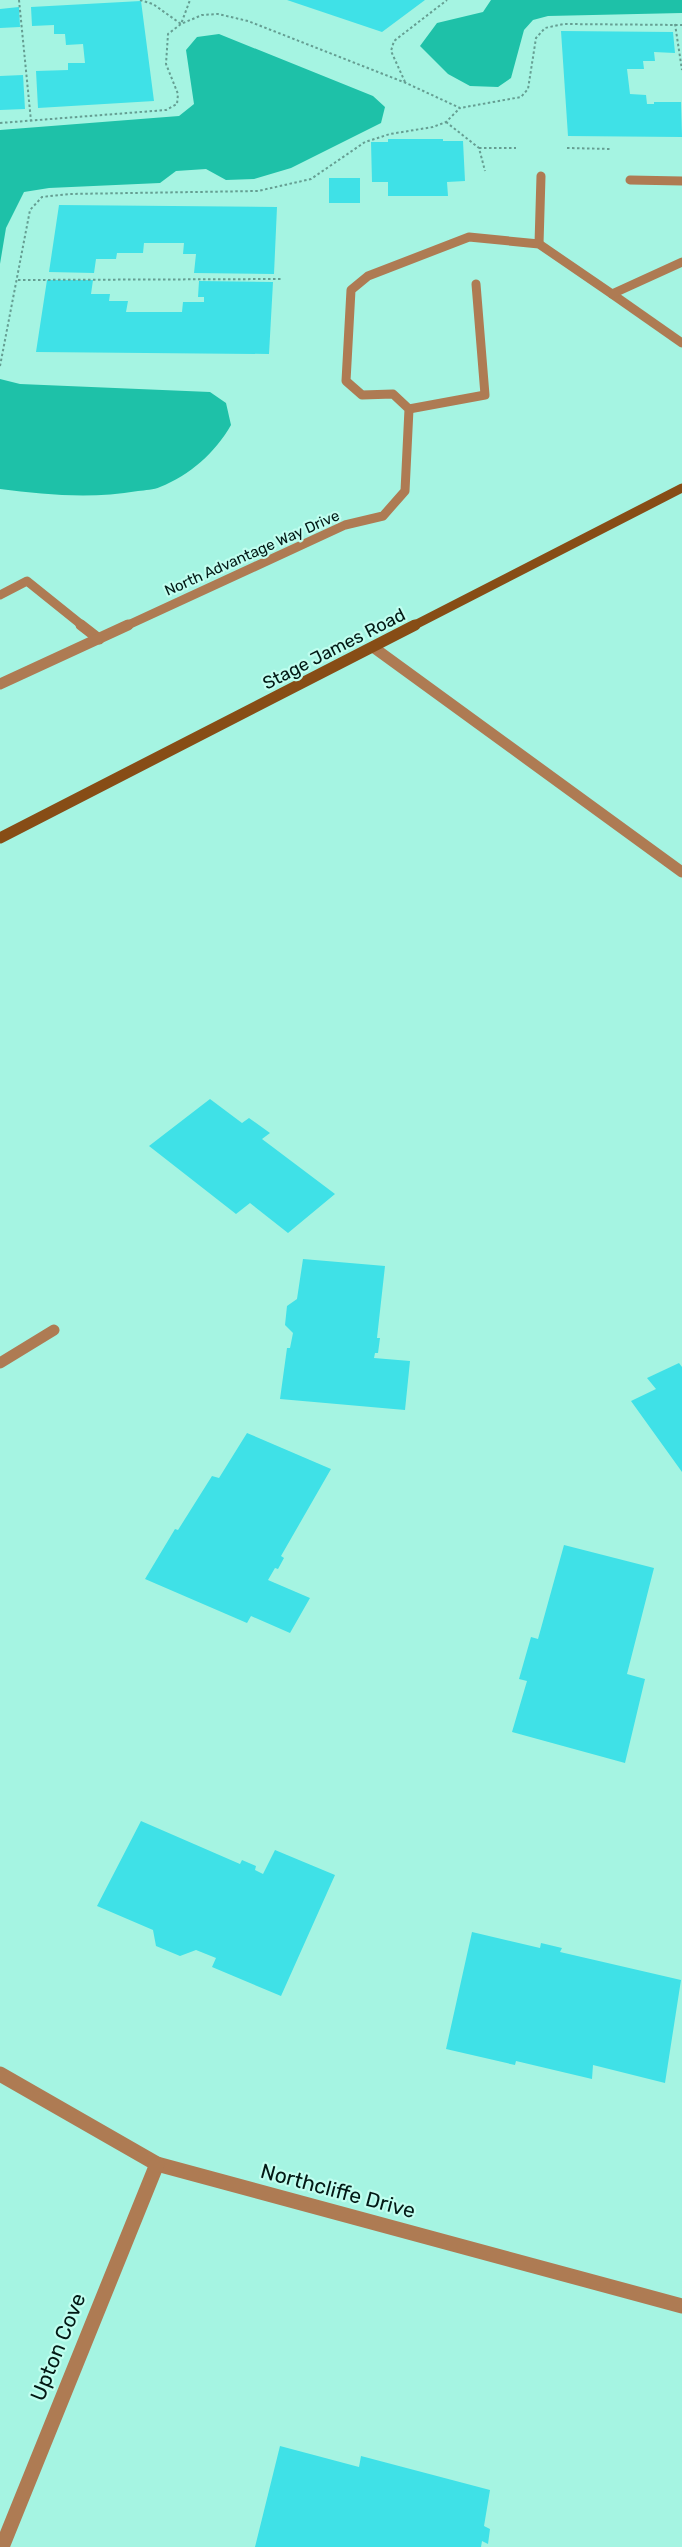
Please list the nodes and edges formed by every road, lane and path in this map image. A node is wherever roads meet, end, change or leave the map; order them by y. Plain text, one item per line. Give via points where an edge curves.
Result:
1 (19, 0) edge
2 (140, 0) edge
3 (190, 0) edge
4 (447, 0) edge
5 (181, 24) junction
6 (675, 24) junction
7 (682, 24) edge
8 (682, 70) edge
9 (406, 83) junction
10 (460, 108) junction
11 (31, 121) junction
12 (446, 122) junction
13 (0, 123) edge
14 (479, 148) junction
15 (518, 148) dead end
16 (566, 148) dead end
17 (614, 149) dead end
18 (485, 172) dead end
19 (542, 176) dead end
20 (630, 180) dead end
21 (682, 181) edge
22 (539, 244) junction
23 (682, 262) edge
24 (282, 279) dead end
25 (18, 280) junction
26 (476, 284) dead end
27 (612, 294) junction
28 (682, 343) edge
29 (0, 366) edge
30 (409, 409) junction
31 (682, 488) edge
32 (0, 595) edge
33 (99, 639) junction
34 (373, 647) junction
35 (0, 684) edge
36 (0, 838) edge
37 (677, 863) edge
38 (682, 872) edge
39 (54, 1330) dead end
40 (0, 1363) edge
41 (0, 2074) edge
42 (157, 2164) junction
43 (682, 2306) edge
44 (2, 2547) edge

1 - 11 path
2 - 5 path via 153,4
3 - 5 path
4 - 9 path via 394,42 391,51
5 - 9 path via 202,15 218,14 248,21
5 - 11 path via 168,34 166,64 178,94 177,104 152,112
6 - 7 path
6 - 8 path
6 - 10 path via 564,24 545,28 536,38 528,89 521,97
9 - 10 path
10 - 12 path
11 - 13 path
12 - 14 path
12 - 25 path via 364,142 311,179 258,191 69,194 42,198 30,210
14 - 15 path
14 - 18 path
16 - 17 path
19 - 22 street
20 - 21 street
22 - 27 street
22 - 30 street via 470,238 368,276 351,290 346,381 362,395 393,394
23 - 27 street
24 - 25 path
25 - 29 path
26 - 30 street via 485,395
27 - 28 street
30 - 33 street, North Advantage Way Drive via 405,491 383,516 345,525
31 - 34 main road, Stage James Road
32 - 33 street via 27,582
33 - 35 street, North Advantage Way Drive
34 - 36 main road, Stage James Road
34 - 37 street
37 - 38 street
39 - 40 street
41 - 42 street, Northcliffe Drive
42 - 43 street, Northcliffe Drive
42 - 44 street, Upton Cove

